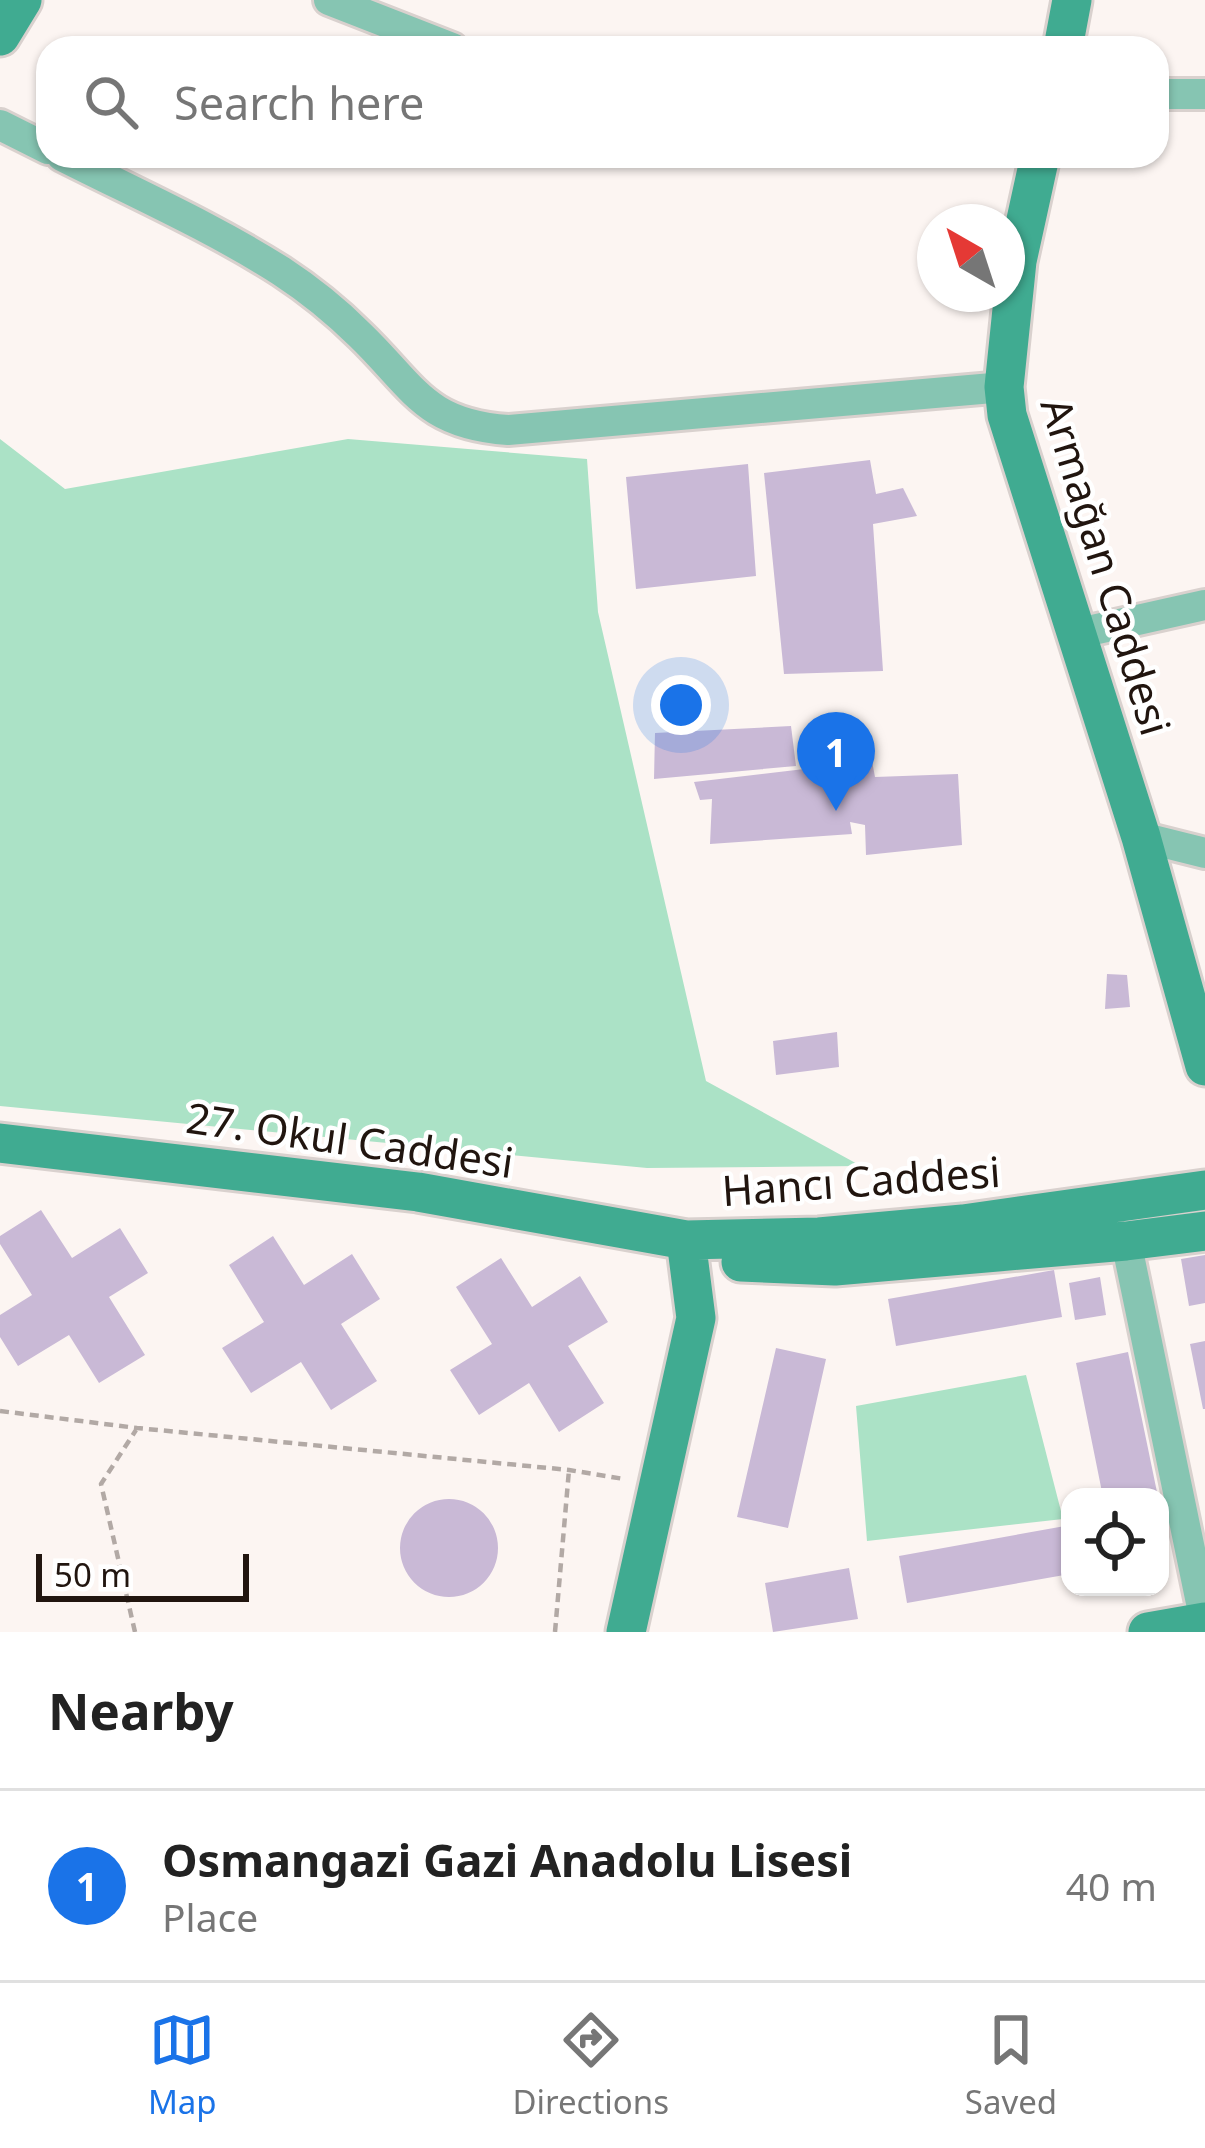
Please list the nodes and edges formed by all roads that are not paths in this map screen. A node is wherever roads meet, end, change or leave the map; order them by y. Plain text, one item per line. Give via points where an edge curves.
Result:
1 (329, 0) edge
2 (1072, 0) edge
3 (421, 36) edge
4 (1065, 36) edge
5 (1169, 94) edge
6 (1205, 94) edge
7 (0, 124) edge
8 (36, 143) edge
9 (86, 168) edge
10 (1037, 168) edge
11 (1004, 387) junction
12 (1205, 605) edge
13 (1075, 634) junction
14 (1141, 837) junction
15 (1205, 853) edge
16 (1205, 1066) edge
17 (0, 1143) edge
18 (1205, 1190) edge
19 (1205, 1231) edge
20 (686, 1240) junction
21 (1126, 1241) junction
22 (1205, 1622) edge
23 (626, 1632) edge
24 (1148, 1632) edge

1 - 3 street
2 - 4 main road
5 - 6 street
7 - 8 street
9 - 11 street via 311,291 423,403 471,425 508,430
10 - 11 main road, Armağan Caddesi via 1017,261
11 - 13 main road, Armağan Caddesi via 1014,445
12 - 13 street
13 - 14 main road, Armağan Caddesi
14 - 15 street
14 - 16 main road, Armağan Caddesi
17 - 20 main road, 27. Okul Caddesi via 418,1192
18 - 20 main road, Hancı Caddesi via 819,1238
19 - 21 main road, Hancı Caddesi
20 - 21 main road, Hancı Caddesi via 745,1264 835,1266
20 - 23 main road via 696,1318
21 - 22 street
22 - 24 main road

